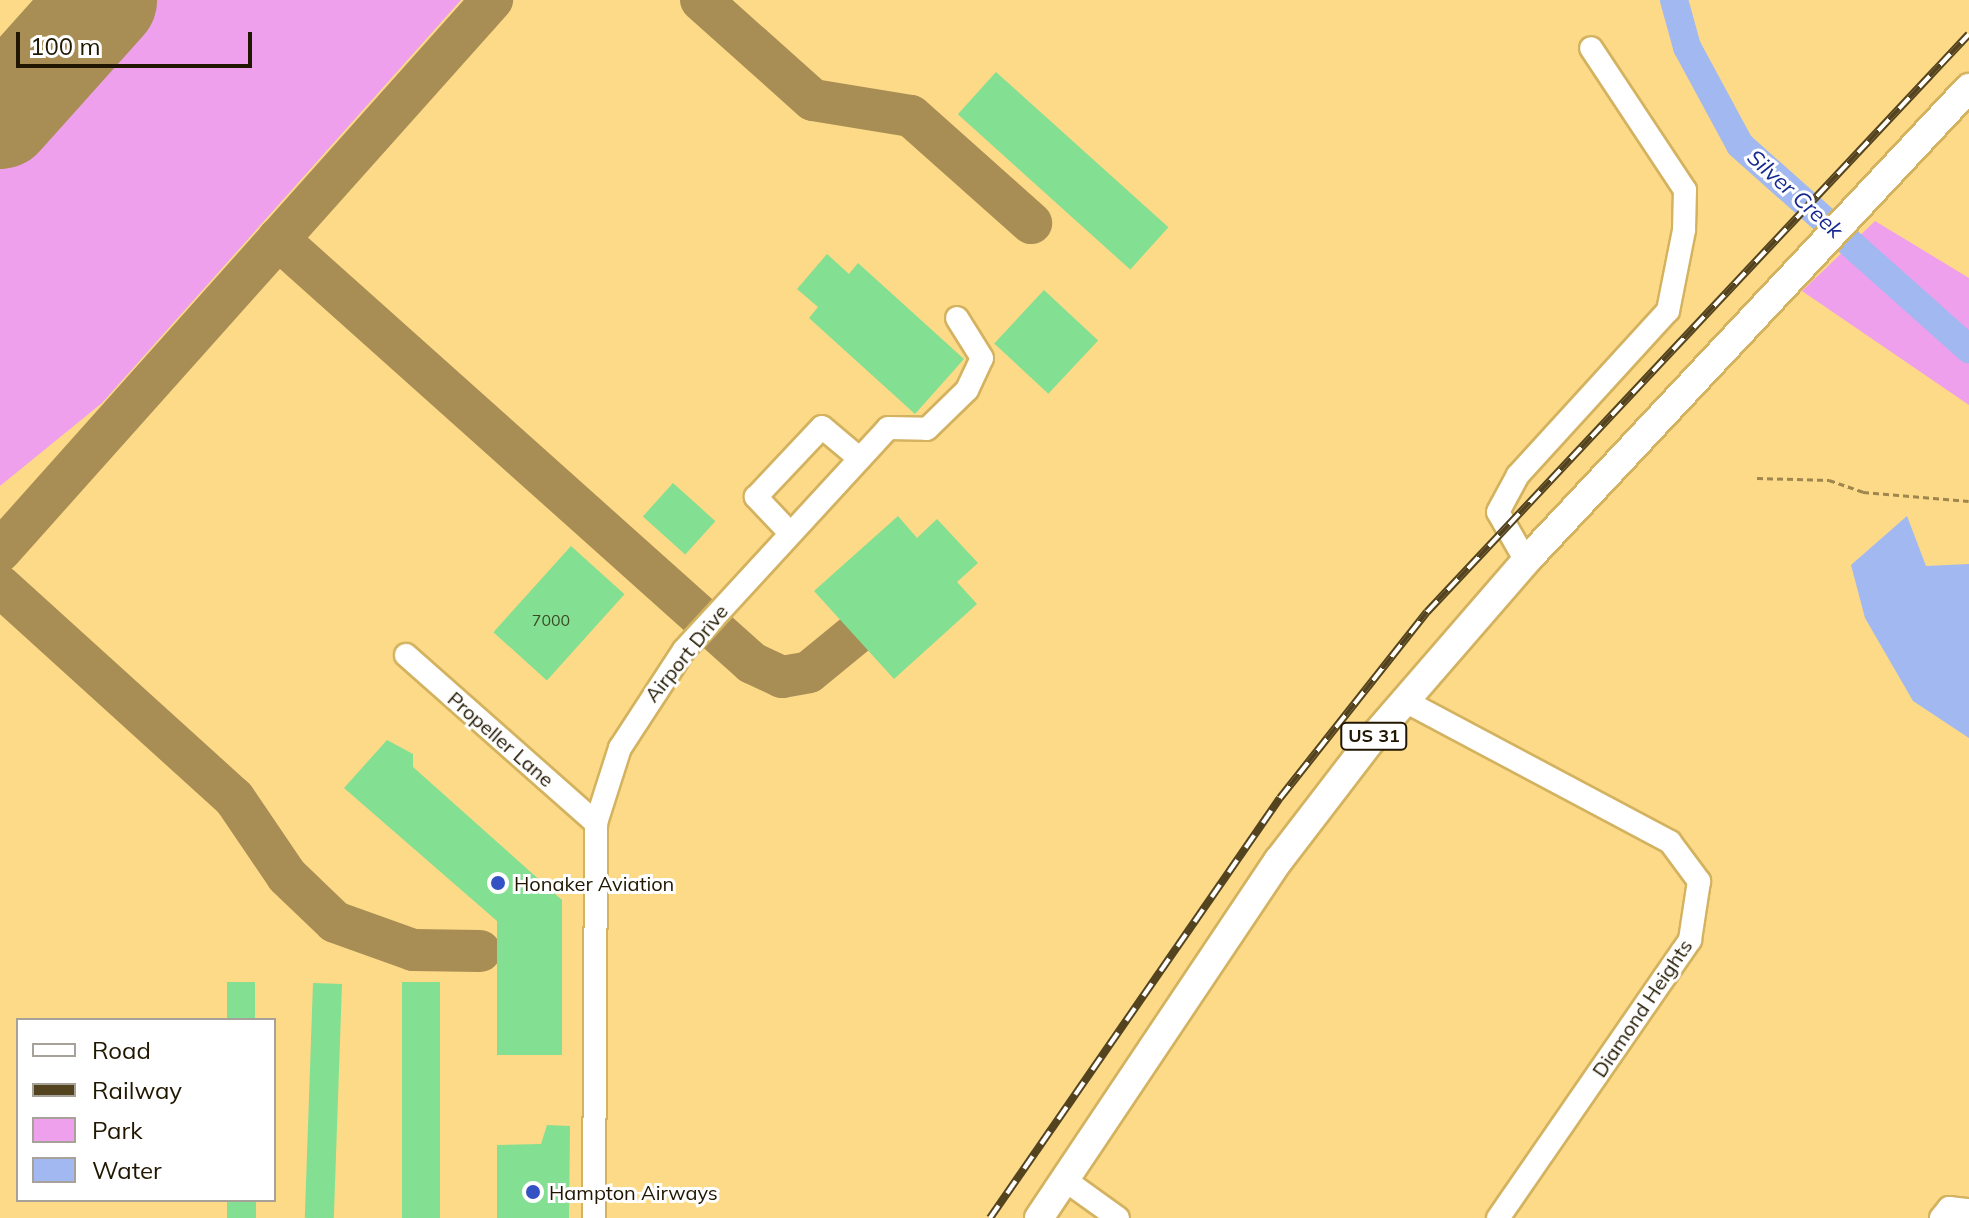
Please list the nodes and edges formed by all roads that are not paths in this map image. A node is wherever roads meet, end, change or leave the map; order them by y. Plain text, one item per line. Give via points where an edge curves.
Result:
1 (1591, 48) dead end
2 (1969, 88) edge
3 (957, 318) dead end
4 (859, 458) junction
5 (790, 533) junction
6 (1526, 561) junction
7 (406, 655) dead end
8 (1405, 701) junction
9 (596, 823) junction
10 (1065, 1180) junction
11 (1969, 1210) edge
12 (594, 1218) edge
13 (1039, 1218) edge
14 (1118, 1218) edge
15 (1498, 1218) edge
16 (1941, 1218) edge

1 - 6 street via 1685,190 1684,230 1668,311 1518,475 1498,512
2 - 6 main road, US 31
3 - 4 street, Airport Drive via 980,348 975,379 927,429 888,428
4 - 5 street, Airport Drive
4 - 5 street via 822,427 756,497
5 - 9 street, Airport Drive via 647,700 620,748
6 - 8 main road, US 31
7 - 9 street, Propeller Lane
8 - 10 main road, US 31 via 1279,860
8 - 15 street, Diamond Heights via 1670,842 1699,881 1690,940
9 - 12 street, Airport Drive
10 - 13 main road, US 31
10 - 14 street
11 - 16 street via 1949,1208

